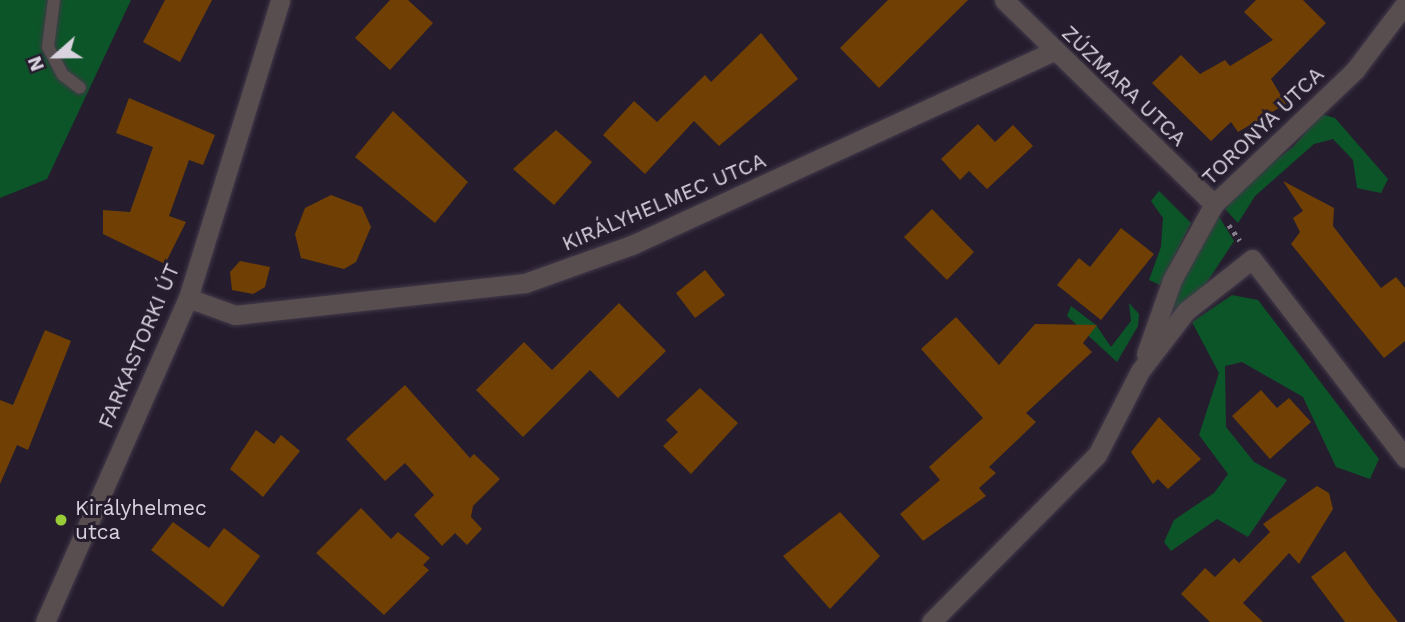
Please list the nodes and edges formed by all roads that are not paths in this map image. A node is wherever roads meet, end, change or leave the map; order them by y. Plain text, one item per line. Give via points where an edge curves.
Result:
1 (54, 0) edge
2 (280, 0) edge
3 (1004, 0) edge
4 (1405, 4) edge
5 (1054, 51) junction
6 (80, 88) dead end
7 (1214, 204) junction
8 (188, 298) junction
9 (1140, 371) junction
10 (1405, 458) edge
11 (45, 622) edge
12 (932, 622) edge

1 - 6 lane via 48,47 63,75
2 - 8 street, FARKASTORKI ÚT
3 - 5 street, ZÚZMARA UTCA
4 - 7 street, TORONYA UTCA via 1355,70
5 - 7 street, ZÚZMARA UTCA
5 - 8 street, KIRÁLYHELMEC UTCA via 632,245 525,283 234,314
7 - 9 street, TORONYA UTCA via 1172,280
8 - 11 street, FARKASTORKI ÚT
9 - 10 street, TORONYA UTCA via 1186,311 1252,259
9 - 12 street, TORONYA UTCA via 1097,455

